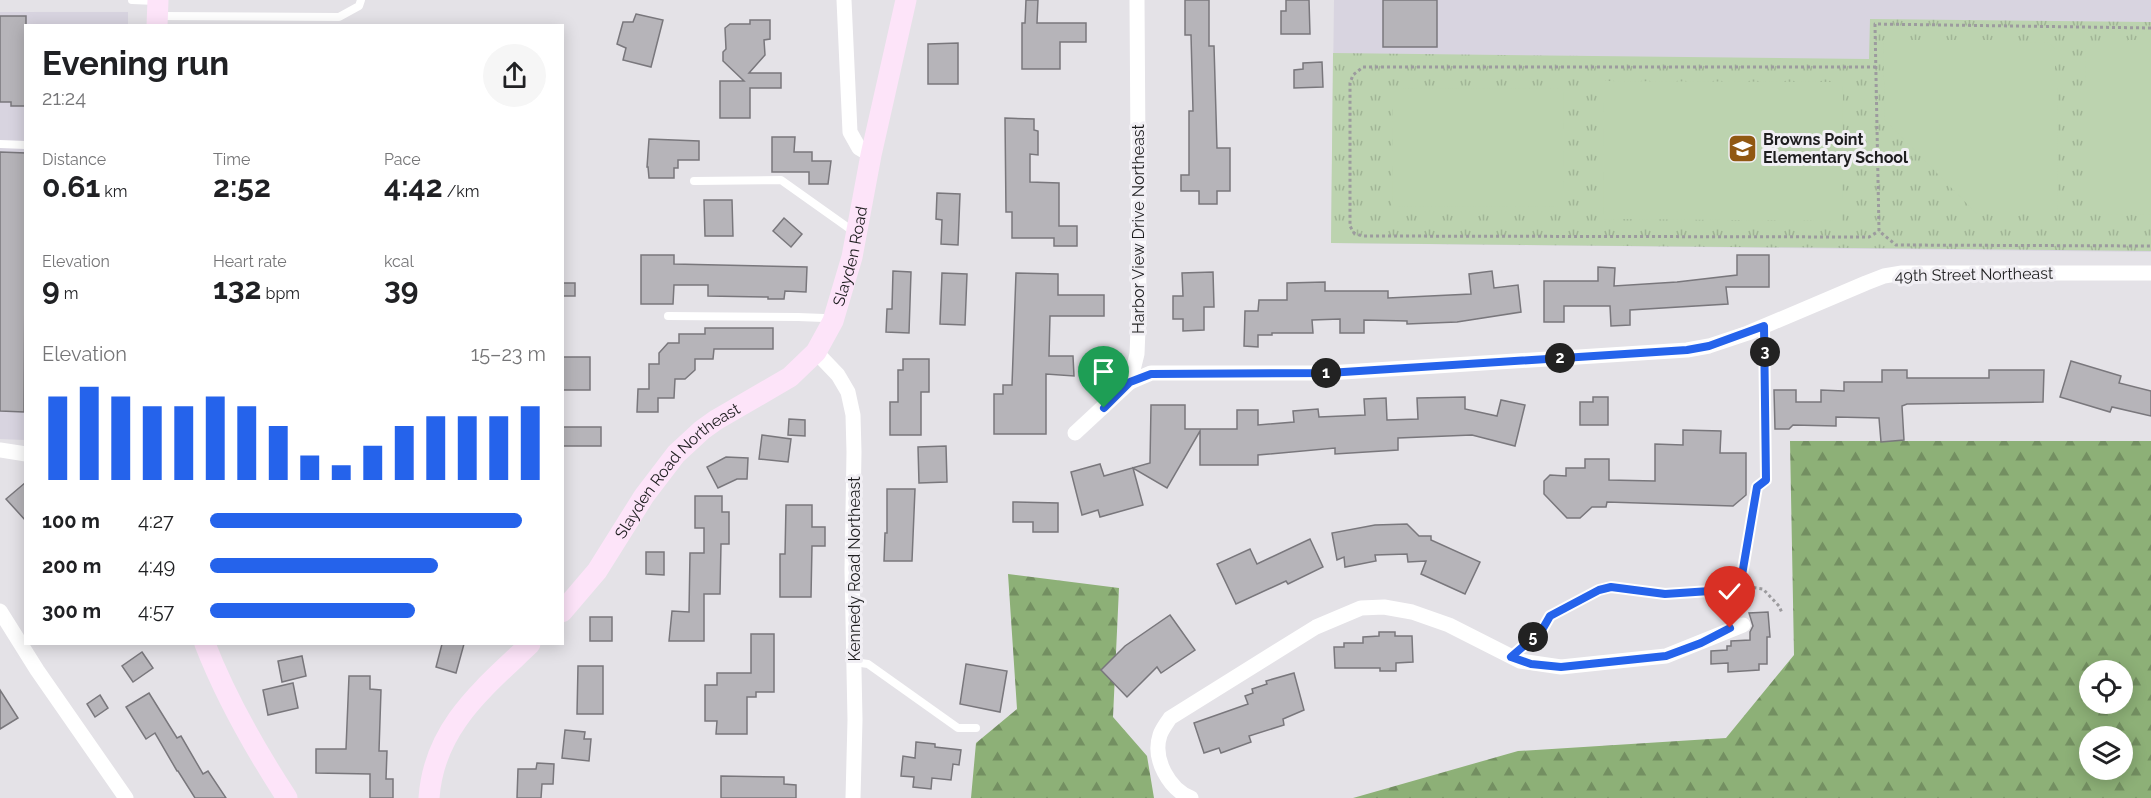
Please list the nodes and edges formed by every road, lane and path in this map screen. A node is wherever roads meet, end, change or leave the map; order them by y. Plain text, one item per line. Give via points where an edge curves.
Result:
1 (132, 0) edge
2 (361, 0) edge
3 (844, 0) edge
4 (906, 0) edge
5 (1137, 0) edge
6 (158, 11) edge
7 (2151, 28) edge
8 (1876, 67) junction
9 (0, 144) edge
10 (24, 145) edge
11 (871, 155) junction
12 (694, 181) dead end
13 (857, 230) junction
14 (1879, 231) junction
15 (2151, 246) edge
16 (2151, 273) edge
17 (668, 316) dead end
18 (833, 321) junction
19 (1764, 326) junction
20 (816, 352) junction
21 (1130, 382) junction
22 (1075, 433) dead end
23 (0, 450) edge
24 (24, 453) edge
25 (1743, 586) junction
26 (564, 610) edge
27 (0, 611) edge
28 (1782, 613) dead end
29 (1743, 625) dead end
30 (205, 645) edge
31 (529, 645) edge
32 (1511, 657) junction
33 (854, 662) junction
34 (976, 728) dead end
35 (126, 798) edge
36 (287, 798) edge
37 (429, 798) edge
38 (853, 798) edge
39 (1191, 798) edge

1 - 6 lane
2 - 6 lane via 359,6 339,17
3 - 11 street via 850,132 859,148
4 - 11 street
5 - 21 street, Harbor View Drive Northeast via 1139,326
7 - 8 path via 1875,24
8 - 14 path
8 - 14 path via 1363,67 1350,83 1350,226 1362,236 1869,237
9 - 10 lane
11 - 13 street, Slayden Road
12 - 13 lane via 781,180 850,229
13 - 18 street, Slayden Road
14 - 15 path via 1896,245
16 - 19 street, 49th Street Northeast via 1902,273 1884,276
17 - 18 lane
18 - 20 street, Slayden Road
19 - 21 street, 49th Street Northeast via 1687,350 1328,373 1151,374
19 - 25 path via 1766,480 1757,487
20 - 26 street, Slayden Road Northeast via 790,377 716,420 676,454 644,496 597,571
20 - 33 street, Kennedy Road Northeast via 848,392 853,415
21 - 22 street
23 - 24 street
25 - 28 path via 1763,589
25 - 32 path via 1665,594 1611,587 1599,590 1550,616 1542,630
27 - 35 street
29 - 32 street via 1666,656 1561,667
30 - 36 street via 248,735
31 - 37 street via 475,697 450,729 435,763
32 - 39 street via 1449,625 1412,612 1361,608 1342,615 1316,627 1170,718 1158,741 1160,762 1169,782
33 - 34 lane via 868,664 958,728
33 - 38 street, Kennedy Road Northeast

